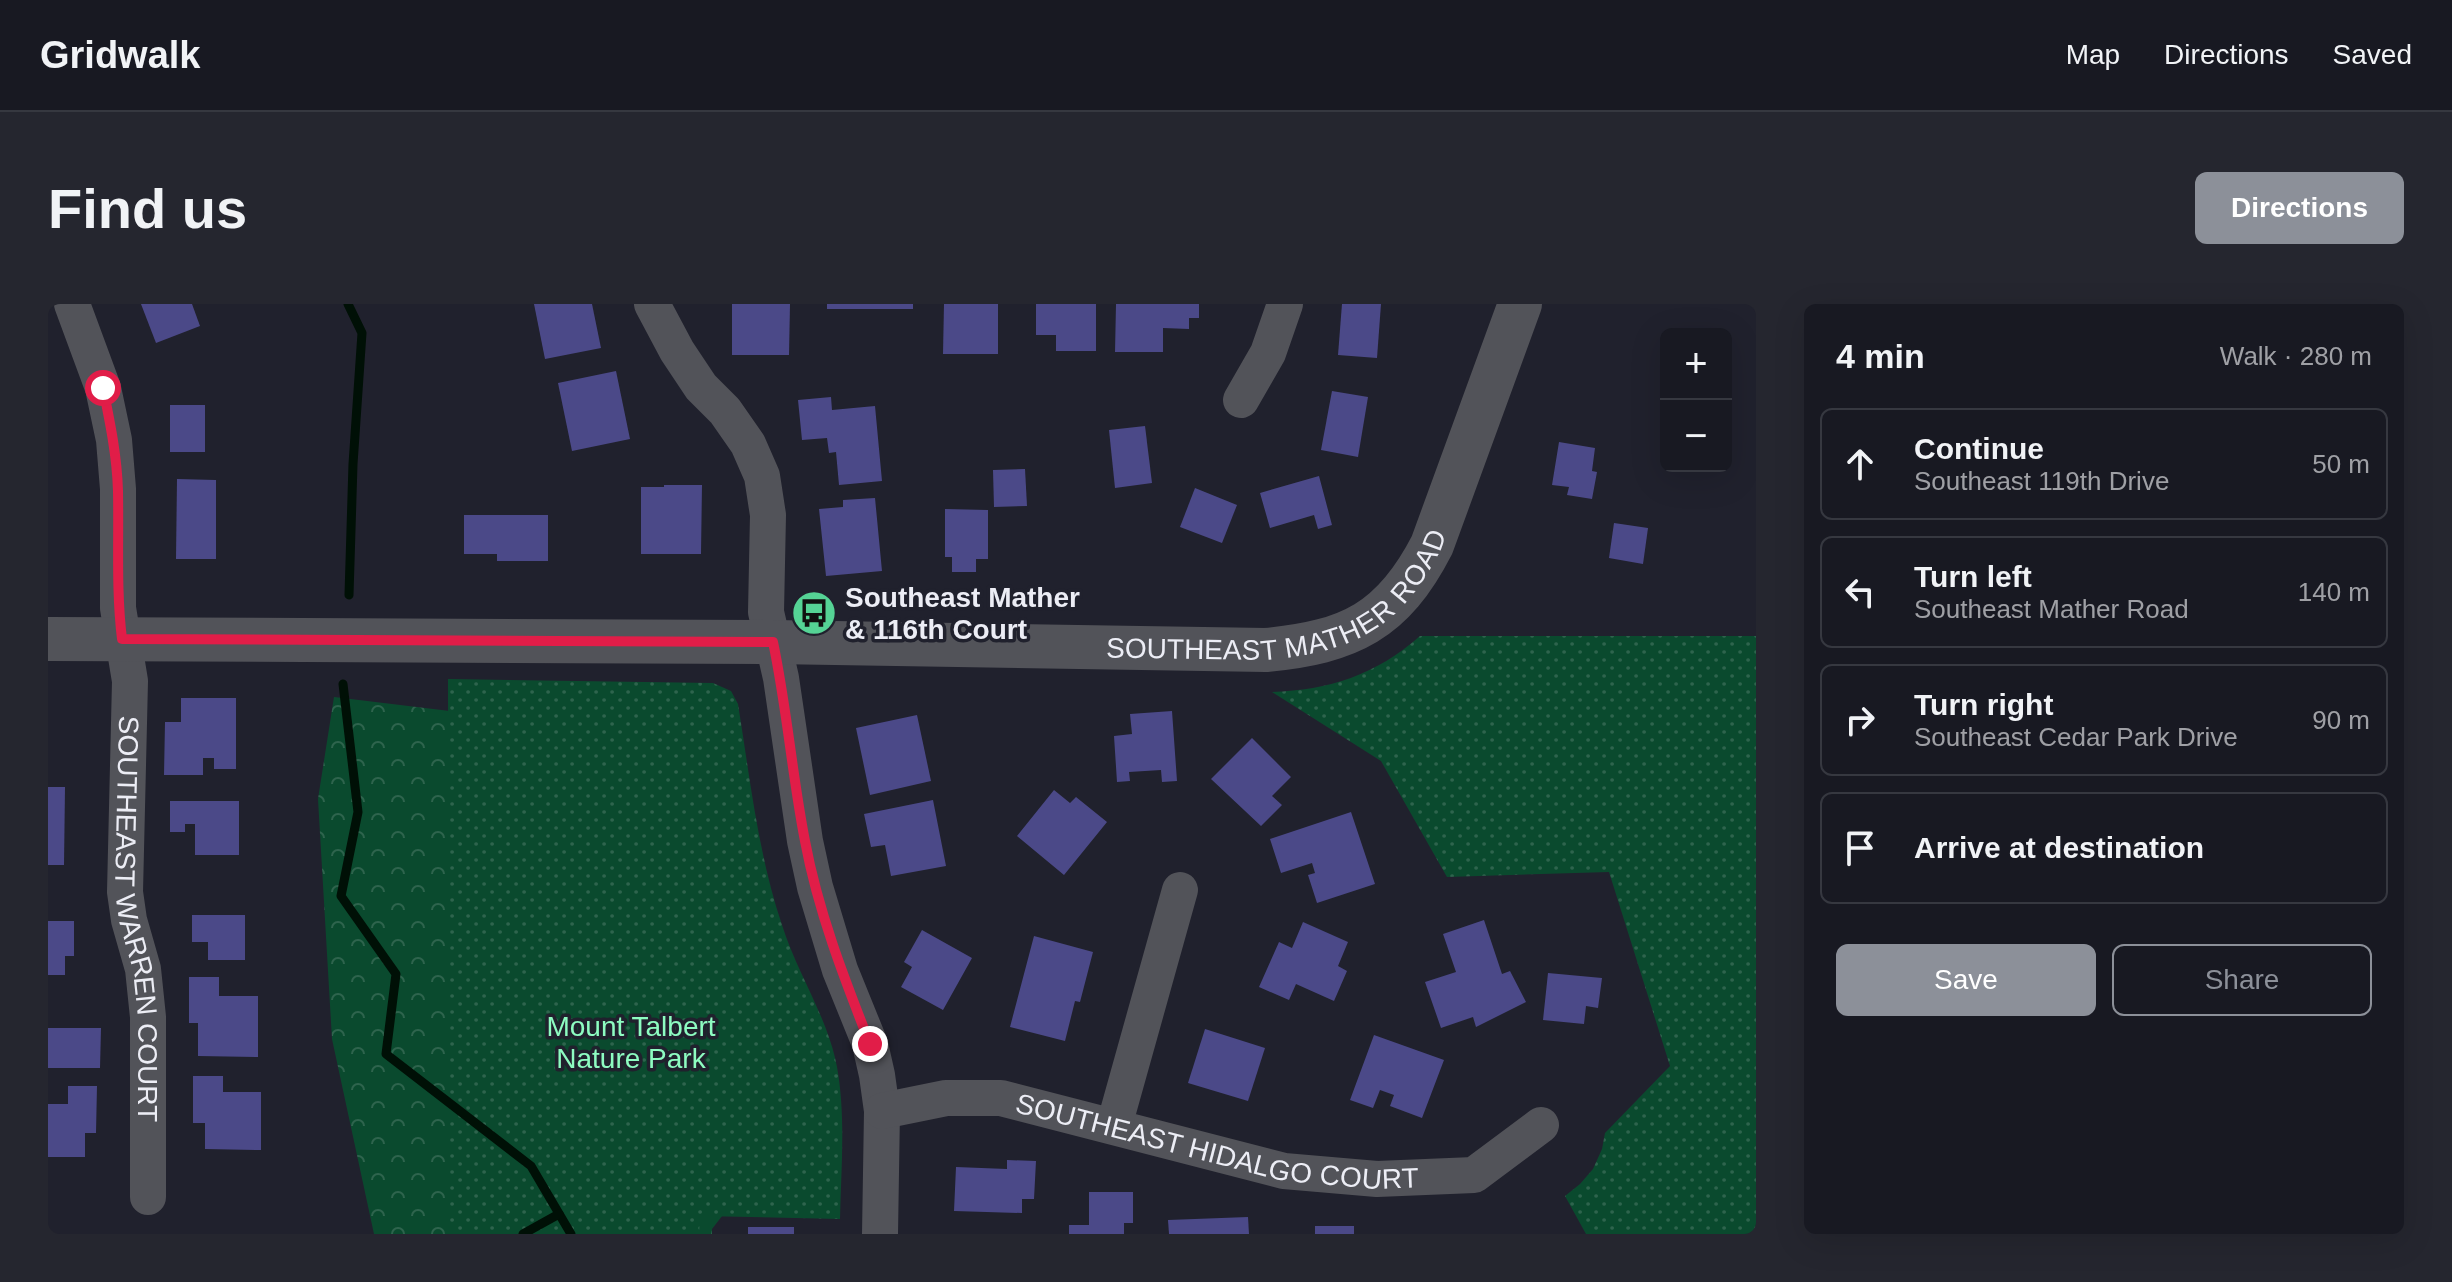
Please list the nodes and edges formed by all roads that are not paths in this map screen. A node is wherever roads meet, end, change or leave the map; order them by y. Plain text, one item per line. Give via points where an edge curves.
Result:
1 (72, 304) edge
2 (652, 304) edge
3 (1285, 304) edge
4 (1520, 304) edge
5 (1241, 400) dead end
6 (48, 639) edge
7 (122, 639) junction
8 (773, 642) junction
9 (1180, 890) dead end
10 (882, 1111) junction
11 (1541, 1125) dead end
12 (1114, 1126) junction
13 (148, 1197) dead end
14 (880, 1234) edge

1 - 7 street, SOUTHEAST WARREN COURT via 103,388 114,440
2 - 8 street via 701,387 748,444 762,476 768,515 766,612
3 - 5 street via 1268,353
4 - 8 street, SOUTHEAST MATHER ROAD via 1432,545 1400,596 1358,629 1320,643 1266,650
6 - 7 street, SOUTHEAST MATHER ROAD
7 - 8 street, SOUTHEAST MATHER ROAD
7 - 13 street, SOUTHEAST WARREN COURT via 130,681 125,892 148,1017
8 - 10 street via 815,887 870,1044
9 - 12 street
10 - 12 street, SOUTHEAST HIDALGO COURT via 946,1098 1001,1098
10 - 14 street
11 - 12 street, SOUTHEAST HIDALGO COURT via 1474,1175 1377,1179 1284,1171

